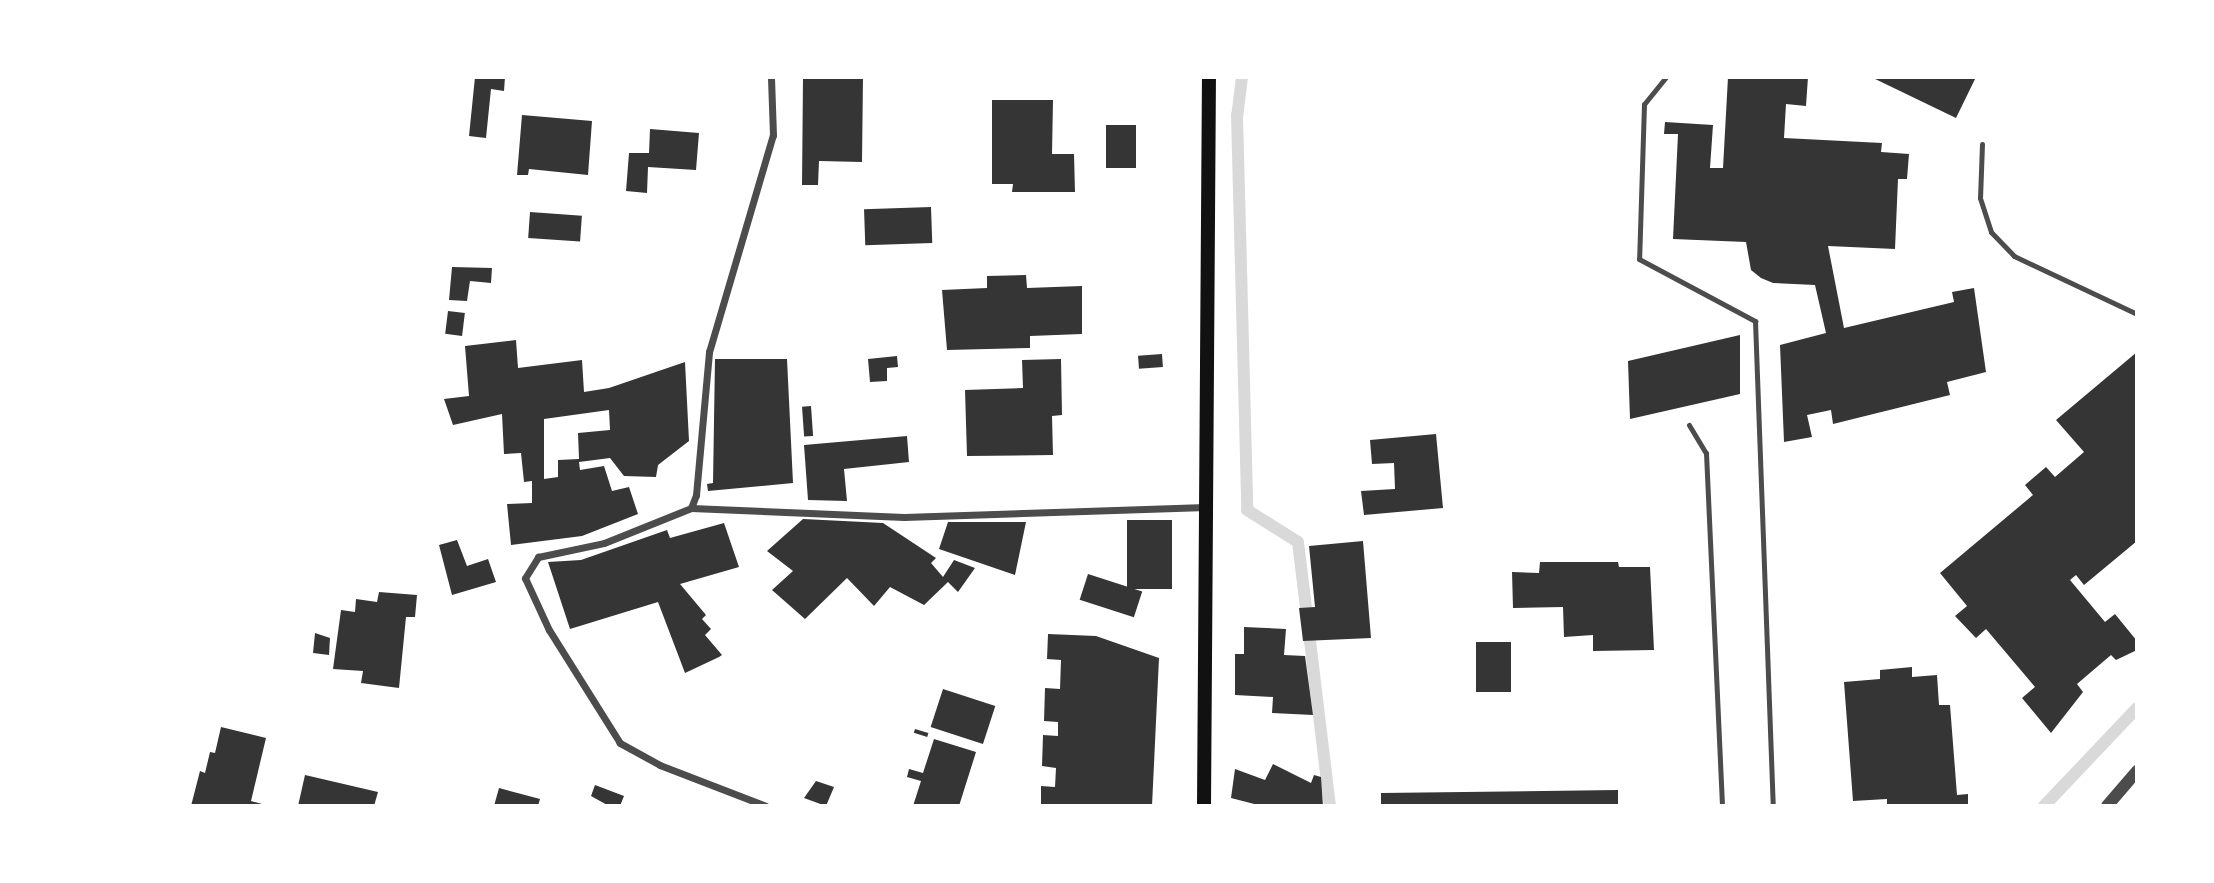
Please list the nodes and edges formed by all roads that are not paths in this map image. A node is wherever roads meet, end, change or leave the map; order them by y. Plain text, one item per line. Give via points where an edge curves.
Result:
1 (771, 77) edge
2 (1209, 77) edge
3 (1666, 77) edge
4 (1982, 144) dead end
5 (2137, 314) edge
6 (1689, 425) dead end
7 (1206, 506) junction
8 (691, 508) junction
9 (2137, 771) edge
10 (766, 806) edge
11 (1204, 806) edge
12 (1722, 806) edge
13 (1773, 806) edge
14 (2107, 806) edge

1 - 8 street via 773,135 709,352
2 - 7 main road
3 - 13 lane via 1644,104 1639,259 1755,321
4 - 5 lane via 1980,198 1991,232 2014,256
6 - 12 lane via 1706,453
7 - 8 street via 904,517
7 - 11 main road
8 - 10 street via 604,543 538,557 525,578 550,629 620,743 660,765
9 - 14 street

